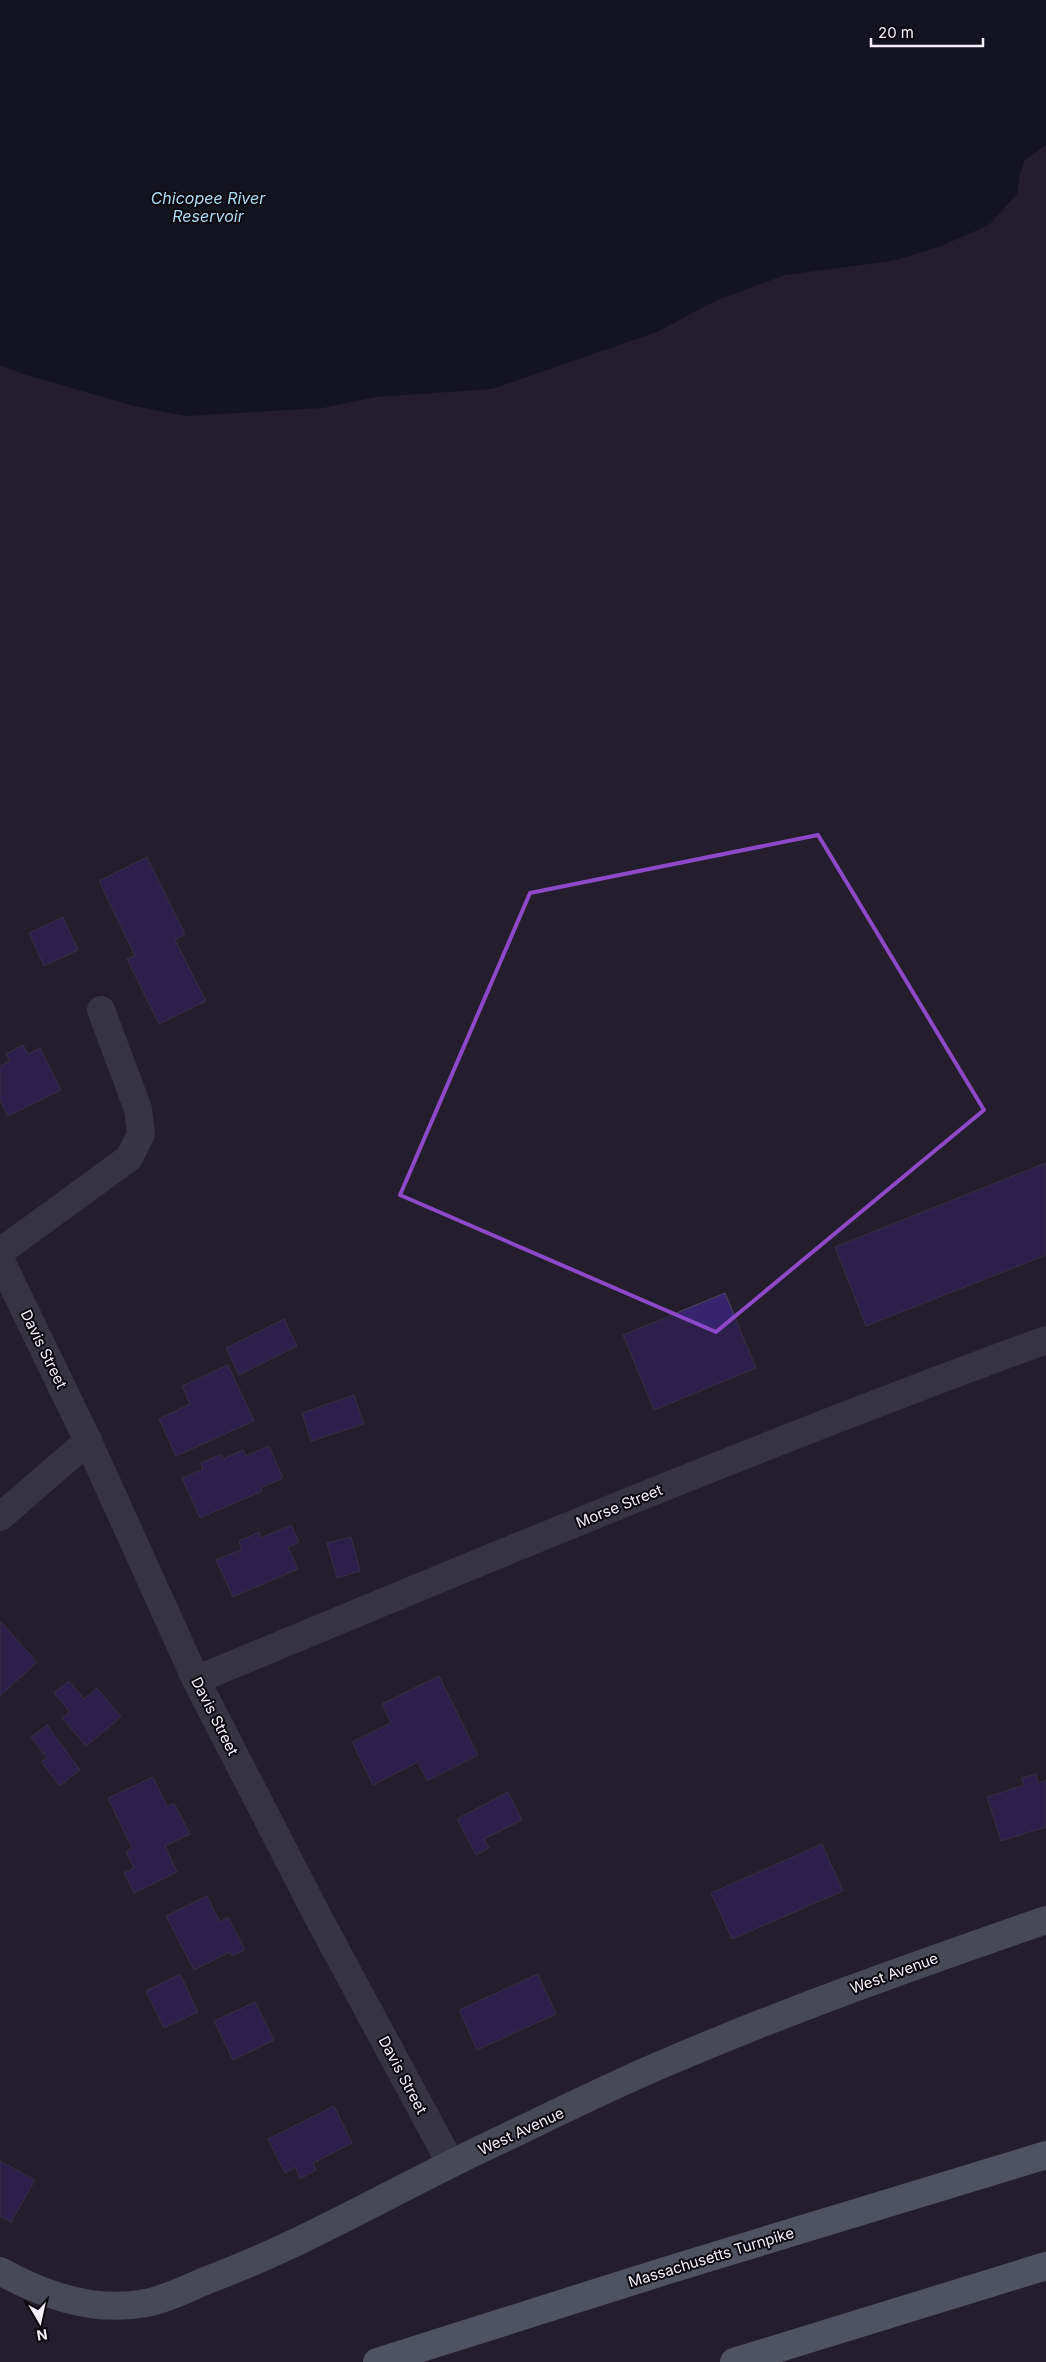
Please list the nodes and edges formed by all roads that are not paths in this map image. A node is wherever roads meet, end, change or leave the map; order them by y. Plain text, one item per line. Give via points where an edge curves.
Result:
1 (101, 1010) dead end
2 (0, 1252) edge
3 (0, 1258) edge
4 (1046, 1340) edge
5 (88, 1441) junction
6 (0, 1517) edge
7 (196, 1680) junction
8 (1046, 1920) edge
9 (1046, 2155) edge
10 (451, 2164) junction
11 (1046, 2266) edge
12 (0, 2271) edge
13 (377, 2362) edge
14 (734, 2362) edge

1 - 2 street via 138,1109 141,1134 129,1158
3 - 5 street, Davis Street
4 - 7 street, Morse Street via 822,1425
5 - 6 street
5 - 7 street, Davis Street
7 - 10 street, Davis Street
8 - 10 main road, West Avenue via 900,1970 773,2019 642,2074
9 - 13 highway, Massachusetts Turnpike
10 - 12 main road, West Avenue via 263,2259 148,2303 118,2306 83,2304 28,2287
11 - 14 highway

